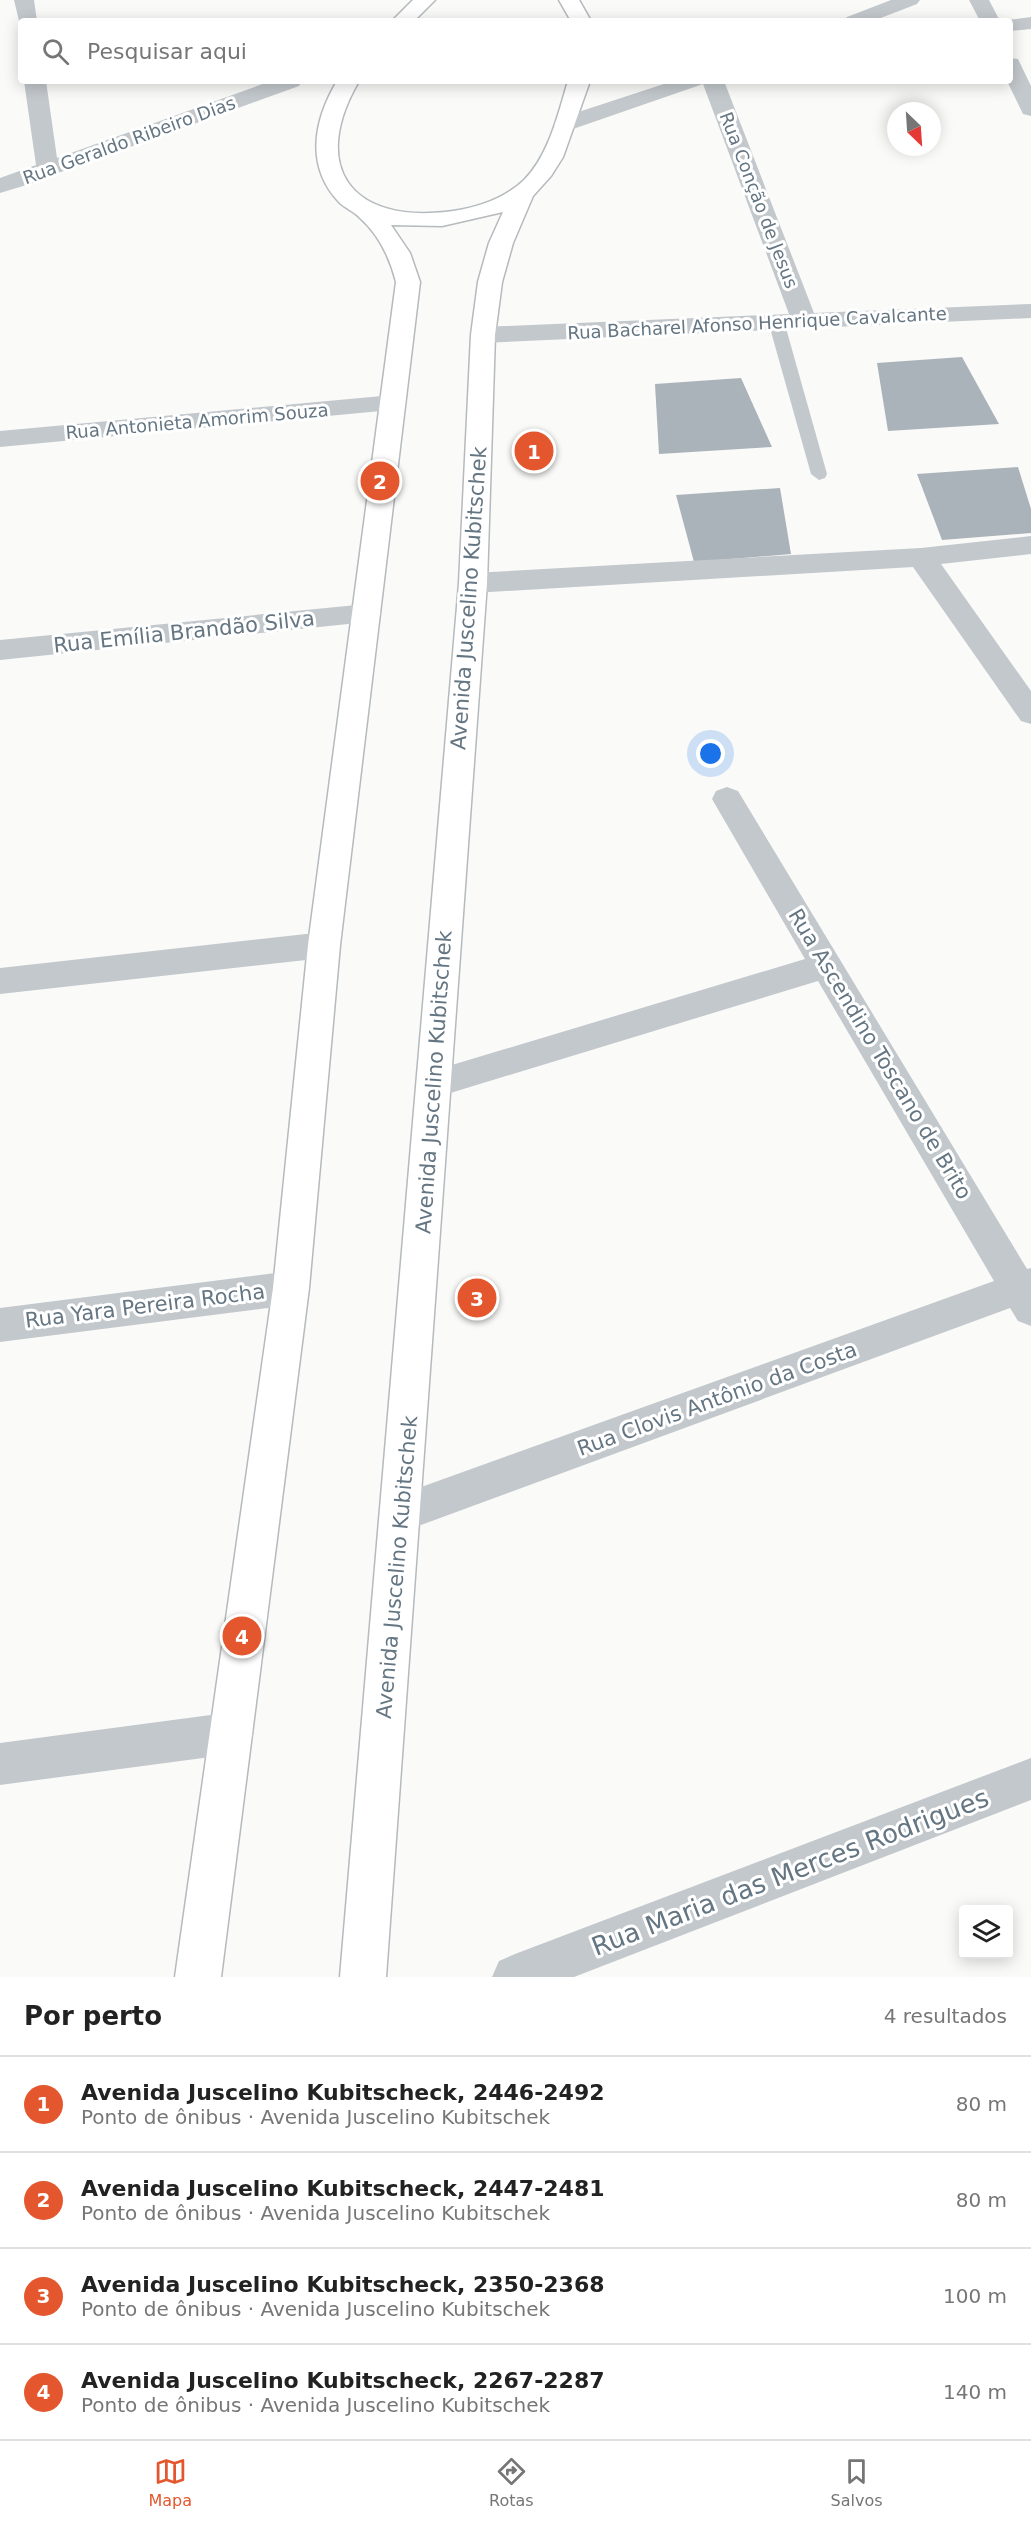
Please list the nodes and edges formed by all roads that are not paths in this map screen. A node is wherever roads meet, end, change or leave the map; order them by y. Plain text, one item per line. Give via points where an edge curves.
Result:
1 (24, 0) edge
2 (425, 0) edge
3 (569, 0) edge
4 (910, 0) edge
5 (979, 0) edge
6 (27, 18) edge
7 (405, 18) edge
8 (580, 18) edge
9 (862, 18) edge
10 (988, 18) edge
11 (1031, 23) edge
12 (1013, 25) edge
13 (1013, 70) edge
14 (35, 84) edge
15 (283, 84) edge
16 (346, 84) edge
17 (578, 84) edge
18 (686, 84) edge
19 (714, 84) edge
20 (1031, 109) edge
21 (566, 124) junction
22 (48, 171) junction
23 (0, 186) edge
24 (523, 193) junction
25 (367, 211) junction
26 (1031, 311) edge
27 (804, 320) junction
28 (776, 321) junction
29 (483, 335) junction
30 (393, 403) junction
31 (0, 439) edge
32 (819, 474) dead end
33 (1031, 545) edge
34 (921, 557) junction
35 (474, 583) junction
36 (367, 614) junction
37 (0, 650) edge
38 (1031, 714) edge
39 (727, 799) dead end
40 (324, 945) junction
41 (828, 965) junction
42 (0, 981) edge
43 (434, 1084) junction
44 (291, 1288) junction
45 (1027, 1294) edge
46 (0, 1324) edge
47 (402, 1513) junction
48 (233, 1733) junction
49 (0, 1764) edge
50 (1031, 1779) edge
51 (198, 1977) edge
52 (363, 1977) edge
53 (515, 1977) edge

1 - 6 street
2 - 7 main road
3 - 8 main road
4 - 9 street
5 - 10 street
11 - 12 street
13 - 20 street
14 - 22 street
15 - 22 street, Rua Geraldo Ribeiro Dias
16 - 25 main road via 333,109 326,140 330,169 339,187
17 - 21 main road
18 - 21 street
19 - 27 street, Rua Conção de Jesus
21 - 24 main road via 544,168
22 - 23 street, Rua Geraldo Ribeiro Dias
24 - 25 main road via 469,215 436,220 400,219
24 - 29 main road, Avenida Juscelino Kubitschek via 501,243 490,282
25 - 30 main road via 403,260 408,282
26 - 27 street, Rua Bacharel Afonso Henrique Cavalcante
27 - 28 street, Rua Bacharel Afonso Henrique Cavalcante
28 - 29 street, Rua Bacharel Afonso Henrique Cavalcante
28 - 32 lane
29 - 35 main road, Avenida Juscelino Kubitschek
30 - 31 street, Rua Antonieta Amorim Souza
30 - 36 main road
33 - 34 street
34 - 35 street
34 - 38 street
35 - 43 main road, Avenida Juscelino Kubitschek
36 - 37 street, Rua Emília Brandão Silva
36 - 40 main road
39 - 41 street, Rua Ascendino Toscano de Brito
40 - 42 street
40 - 44 main road
41 - 43 street
41 - 45 street, Rua Ascendino Toscano de Brito
43 - 47 main road, Avenida Juscelino Kubitschek
44 - 46 street, Rua Yara Pereira Rocha
44 - 48 main road
45 - 47 street, Rua Clovis Antônio da Costa
47 - 52 main road, Avenida Juscelino Kubitschek
48 - 49 street
48 - 51 main road
50 - 53 street, Rua Maria das Merces Rodrigues

